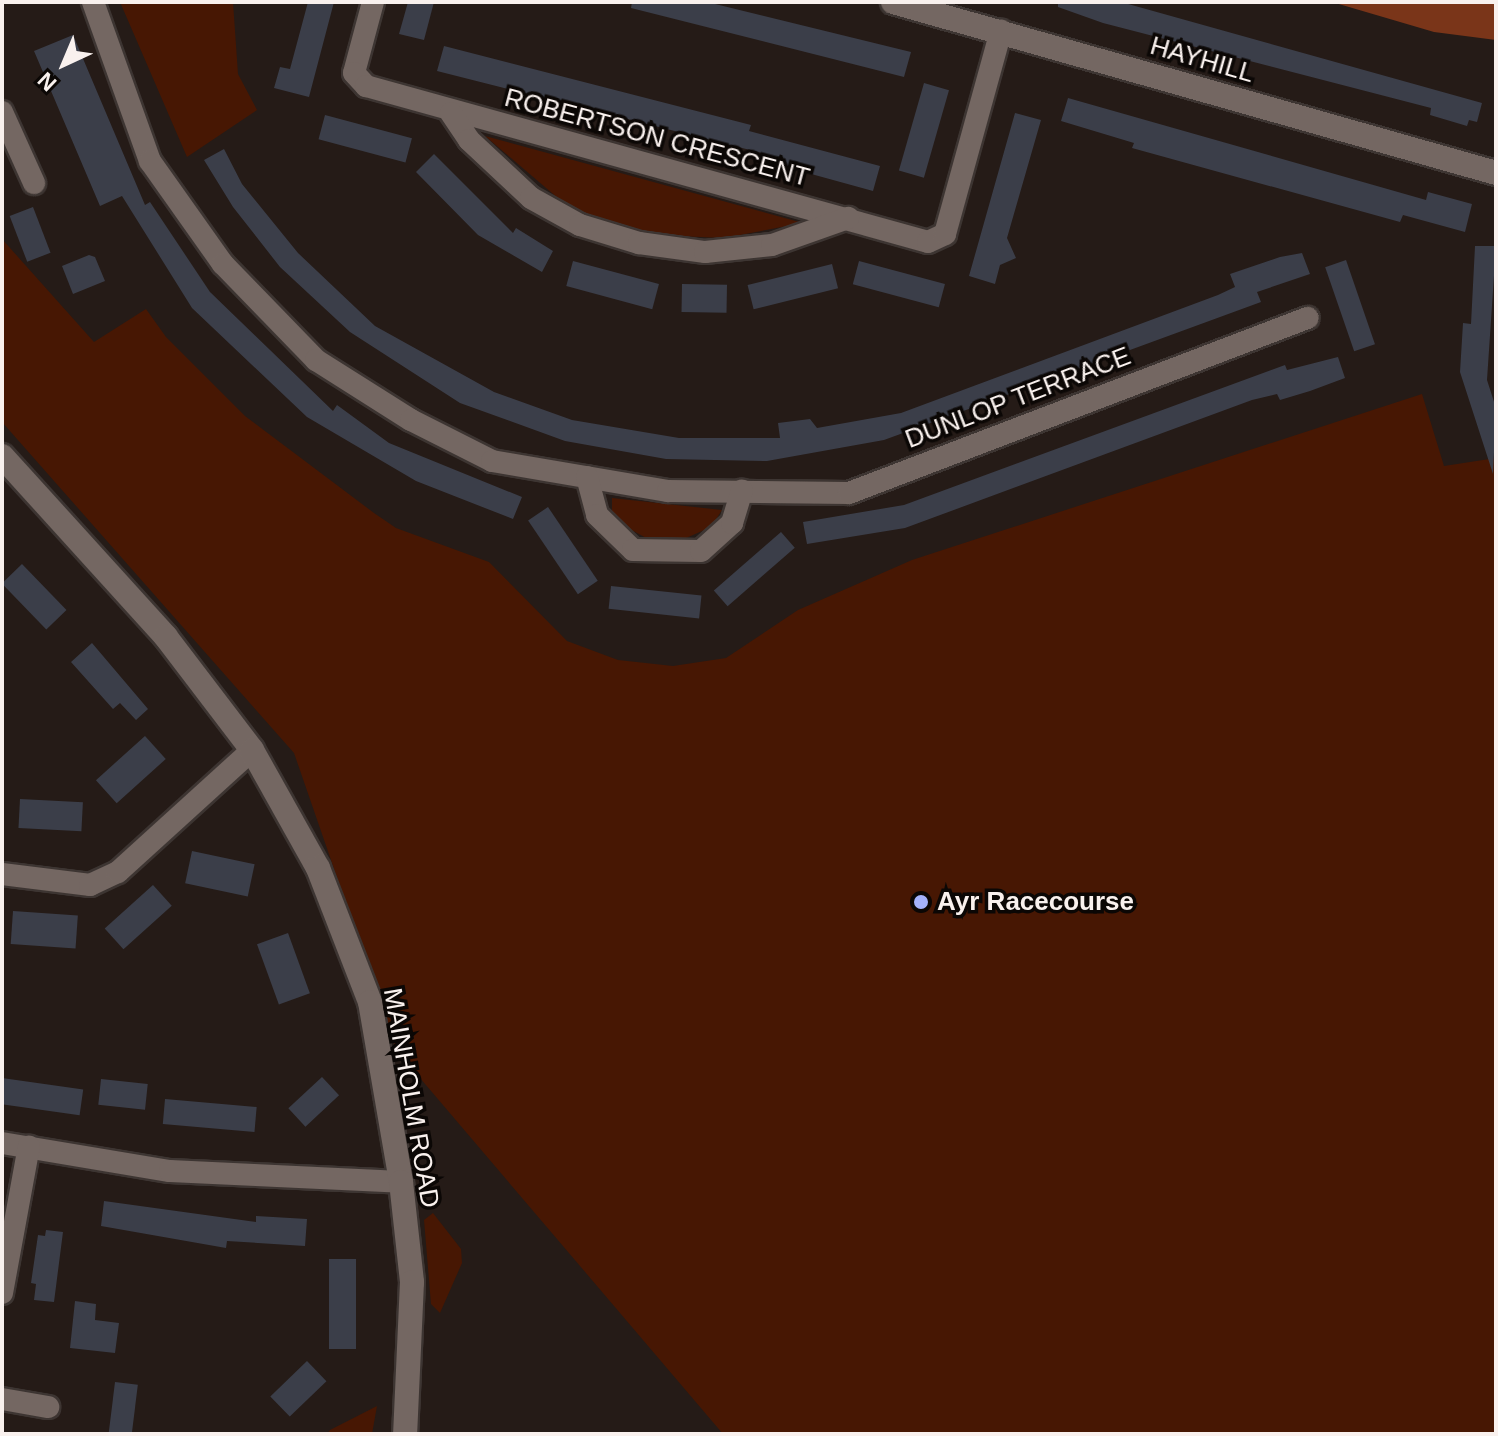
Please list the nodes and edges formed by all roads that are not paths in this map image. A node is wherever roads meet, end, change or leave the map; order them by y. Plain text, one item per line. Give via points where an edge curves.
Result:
1 (93, 2) edge
2 (373, 2) edge
3 (893, 2) edge
4 (1001, 31) junction
5 (2, 112) edge
6 (451, 113) junction
7 (1496, 173) edge
8 (34, 183) dead end
9 (848, 218) junction
10 (1308, 318) dead end
11 (2, 456) edge
12 (587, 477) junction
13 (742, 491) junction
14 (252, 750) junction
15 (2, 874) edge
16 (2, 1143) edge
17 (29, 1146) junction
18 (401, 1182) junction
19 (2, 1293) edge
20 (2, 1399) edge
21 (48, 1407) dead end
22 (405, 1434) edge

1 - 12 street, DUNLOP TERRACE via 150,161 223,264 316,360 411,420 492,461
2 - 6 street, ROBERTSON CRESCENT via 354,73 366,86
3 - 4 street, HAYHILL
4 - 7 street, HAYHILL
4 - 9 street, ROBERTSON CRESCENT via 945,234 928,242
5 - 8 street
6 - 9 street, ROBERTSON CRESCENT
6 - 9 street, ROBERTSON CRESCENT via 469,140 531,198 580,225 639,243 705,252 772,245
10 - 13 street, DUNLOP TERRACE via 849,493
11 - 14 street, MAINHOLM ROAD via 166,637
12 - 13 street, DUNLOP TERRACE via 668,491
12 - 13 street via 597,515 633,550 701,551 732,523
14 - 15 street via 118,872 90,885
14 - 18 street, MAINHOLM ROAD via 318,868 370,1002
16 - 17 street
17 - 18 street via 170,1171
17 - 19 street
18 - 22 street, MAINHOLM ROAD via 412,1282
20 - 21 street

